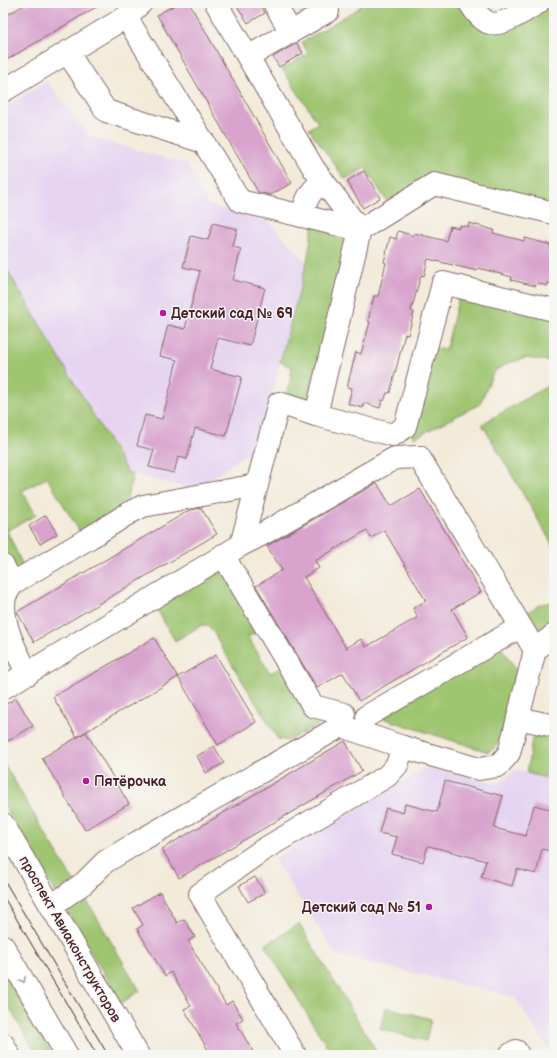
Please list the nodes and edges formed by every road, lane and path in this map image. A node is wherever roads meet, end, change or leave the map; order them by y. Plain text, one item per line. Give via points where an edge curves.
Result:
1 (216, 3) edge
2 (274, 3) edge
3 (470, 3) edge
4 (538, 3) edge
5 (134, 10) edge
6 (328, 11) dead end
7 (291, 32) junction
8 (67, 52) junction
9 (248, 57) junction
10 (3, 91) edge
11 (204, 142) junction
12 (323, 181) junction
13 (554, 213) edge
14 (302, 216) junction
15 (360, 230) junction
16 (554, 310) edge
17 (316, 415) junction
18 (393, 435) junction
19 (395, 458) junction
20 (257, 485) junction
21 (232, 550) junction
22 (8, 574) edge
23 (520, 627) junction
24 (554, 635) edge
25 (535, 650) junction
26 (28, 674) junction
27 (3, 688) edge
28 (344, 714) dead end
29 (367, 716) dead end
30 (518, 718) junction
31 (554, 726) edge
32 (403, 747) junction
33 (3, 824) edge
34 (51, 906) junction
35 (3, 946) edge
36 (3, 1044) edge
37 (9, 1055) edge
38 (67, 1055) edge
39 (138, 1055) edge
40 (295, 1055) edge
41 (510, 1055) edge
42 (518, 1055) edge

1 - 9 street
2 - 7 street
3 - 4 street via 487,22 496,23 505,22
5 - 8 street
5 - 11 street
6 - 7 street
7 - 9 street
8 - 10 street
8 - 11 street via 106,111
9 - 12 street
11 - 14 street via 240,201
12 - 14 street via 312,190 305,202
12 - 15 street
13 - 15 street via 434,184
14 - 15 street
15 - 17 street
16 - 18 street via 443,283 405,427
17 - 18 street
17 - 20 street via 279,404
18 - 19 street
19 - 21 street
19 - 23 street via 420,458
20 - 21 street
20 - 22 street via 130,508 91,537
21 - 26 street
21 - 28 street via 313,706
22 - 26 street via 3,608 6,624 10,639
23 - 25 street
23 - 29 street
24 - 25 street
25 - 30 street
26 - 27 street
30 - 31 street
30 - 32 street via 508,753 498,766 479,769
32 - 34 street via 341,726 105,862 84,883
32 - 40 street via 397,764 387,776 261,851 200,894
33 - 34 street, проспект Авиаконструкторов
34 - 39 street, проспект Авиаконструкторов
35 -> 38 street
36 - 37 street
41 - 42 street via 516,1051

